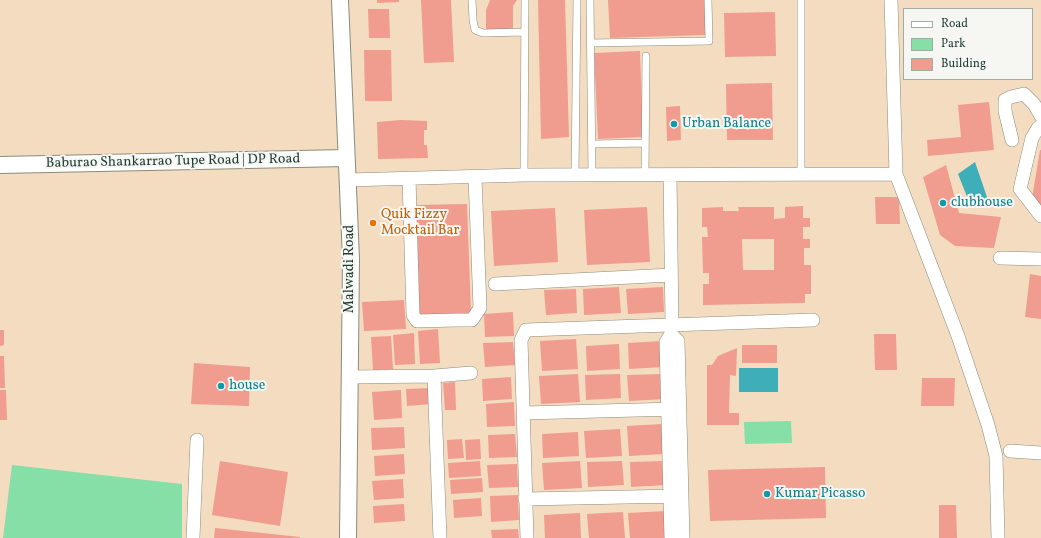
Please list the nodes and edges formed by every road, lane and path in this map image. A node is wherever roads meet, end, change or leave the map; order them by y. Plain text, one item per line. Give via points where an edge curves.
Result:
1 (340, 0) edge
2 (472, 0) edge
3 (525, 0) edge
4 (577, 0) edge
5 (590, 0) edge
6 (708, 0) edge
7 (801, 0) edge
8 (891, 0) edge
9 (524, 32) junction
10 (590, 43) junction
11 (646, 56) dead end
12 (1041, 116) edge
13 (1041, 126) edge
14 (1012, 140) dead end
15 (645, 143) junction
16 (592, 144) junction
17 (346, 158) junction
18 (0, 165) edge
19 (801, 174) junction
20 (896, 174) junction
21 (524, 175) junction
22 (575, 175) junction
23 (592, 175) junction
24 (645, 175) junction
25 (670, 175) junction
26 (475, 177) junction
27 (409, 178) junction
28 (348, 180) junction
29 (1041, 216) edge
30 (1000, 258) dead end
31 (1041, 259) edge
32 (671, 275) junction
33 (495, 284) dead end
34 (813, 320) dead end
35 (671, 329) junction
36 (471, 373) dead end
37 (434, 376) junction
38 (349, 377) junction
39 (674, 409) junction
40 (524, 413) junction
41 (197, 440) dead end
42 (1010, 451) dead end
43 (1041, 453) edge
44 (676, 496) junction
45 (525, 499) junction
46 (193, 538) edge
47 (348, 538) edge
48 (440, 538) edge
49 (527, 538) edge
50 (671, 538) edge
51 (683, 538) edge
52 (998, 538) edge

1 - 17 street, Malwadi Road
2 - 9 lane via 475,30 483,33
3 - 9 lane
4 - 22 lane
5 - 10 lane
6 - 10 lane via 710,41
7 - 19 lane
8 - 20 street
9 - 21 lane
10 - 16 lane
11 - 15 lane
12 - 14 street via 1024,94 1005,100
13 - 29 street via 1032,138 1020,189
15 - 16 lane
15 - 24 lane
16 - 23 lane
17 - 18 street, Baburao Shankarrao Tupe Road | DP Road
17 - 28 street, Malwadi Road
19 - 20 street
19 - 25 street
20 - 52 street via 958,336 988,425 996,456
21 - 22 street
21 - 26 street
22 - 23 street
23 - 24 street
24 - 25 street
25 - 32 street
26 - 27 street
26 - 27 street via 480,308 472,320 441,321 417,321 413,315
27 - 28 street
28 - 38 street, Malwadi Road via 351,259
30 - 31 street
32 - 33 street
32 - 35 street
34 - 35 street
35 - 39 street via 678,341
35 - 40 street via 526,330 521,340
36 - 37 street
37 - 38 street
37 - 48 street
38 - 47 street, Malwadi Road
39 - 40 street
39 - 44 street
40 - 45 street
41 - 46 street
42 - 43 street
44 - 45 street
44 - 50 street
44 - 51 street
45 - 49 street

